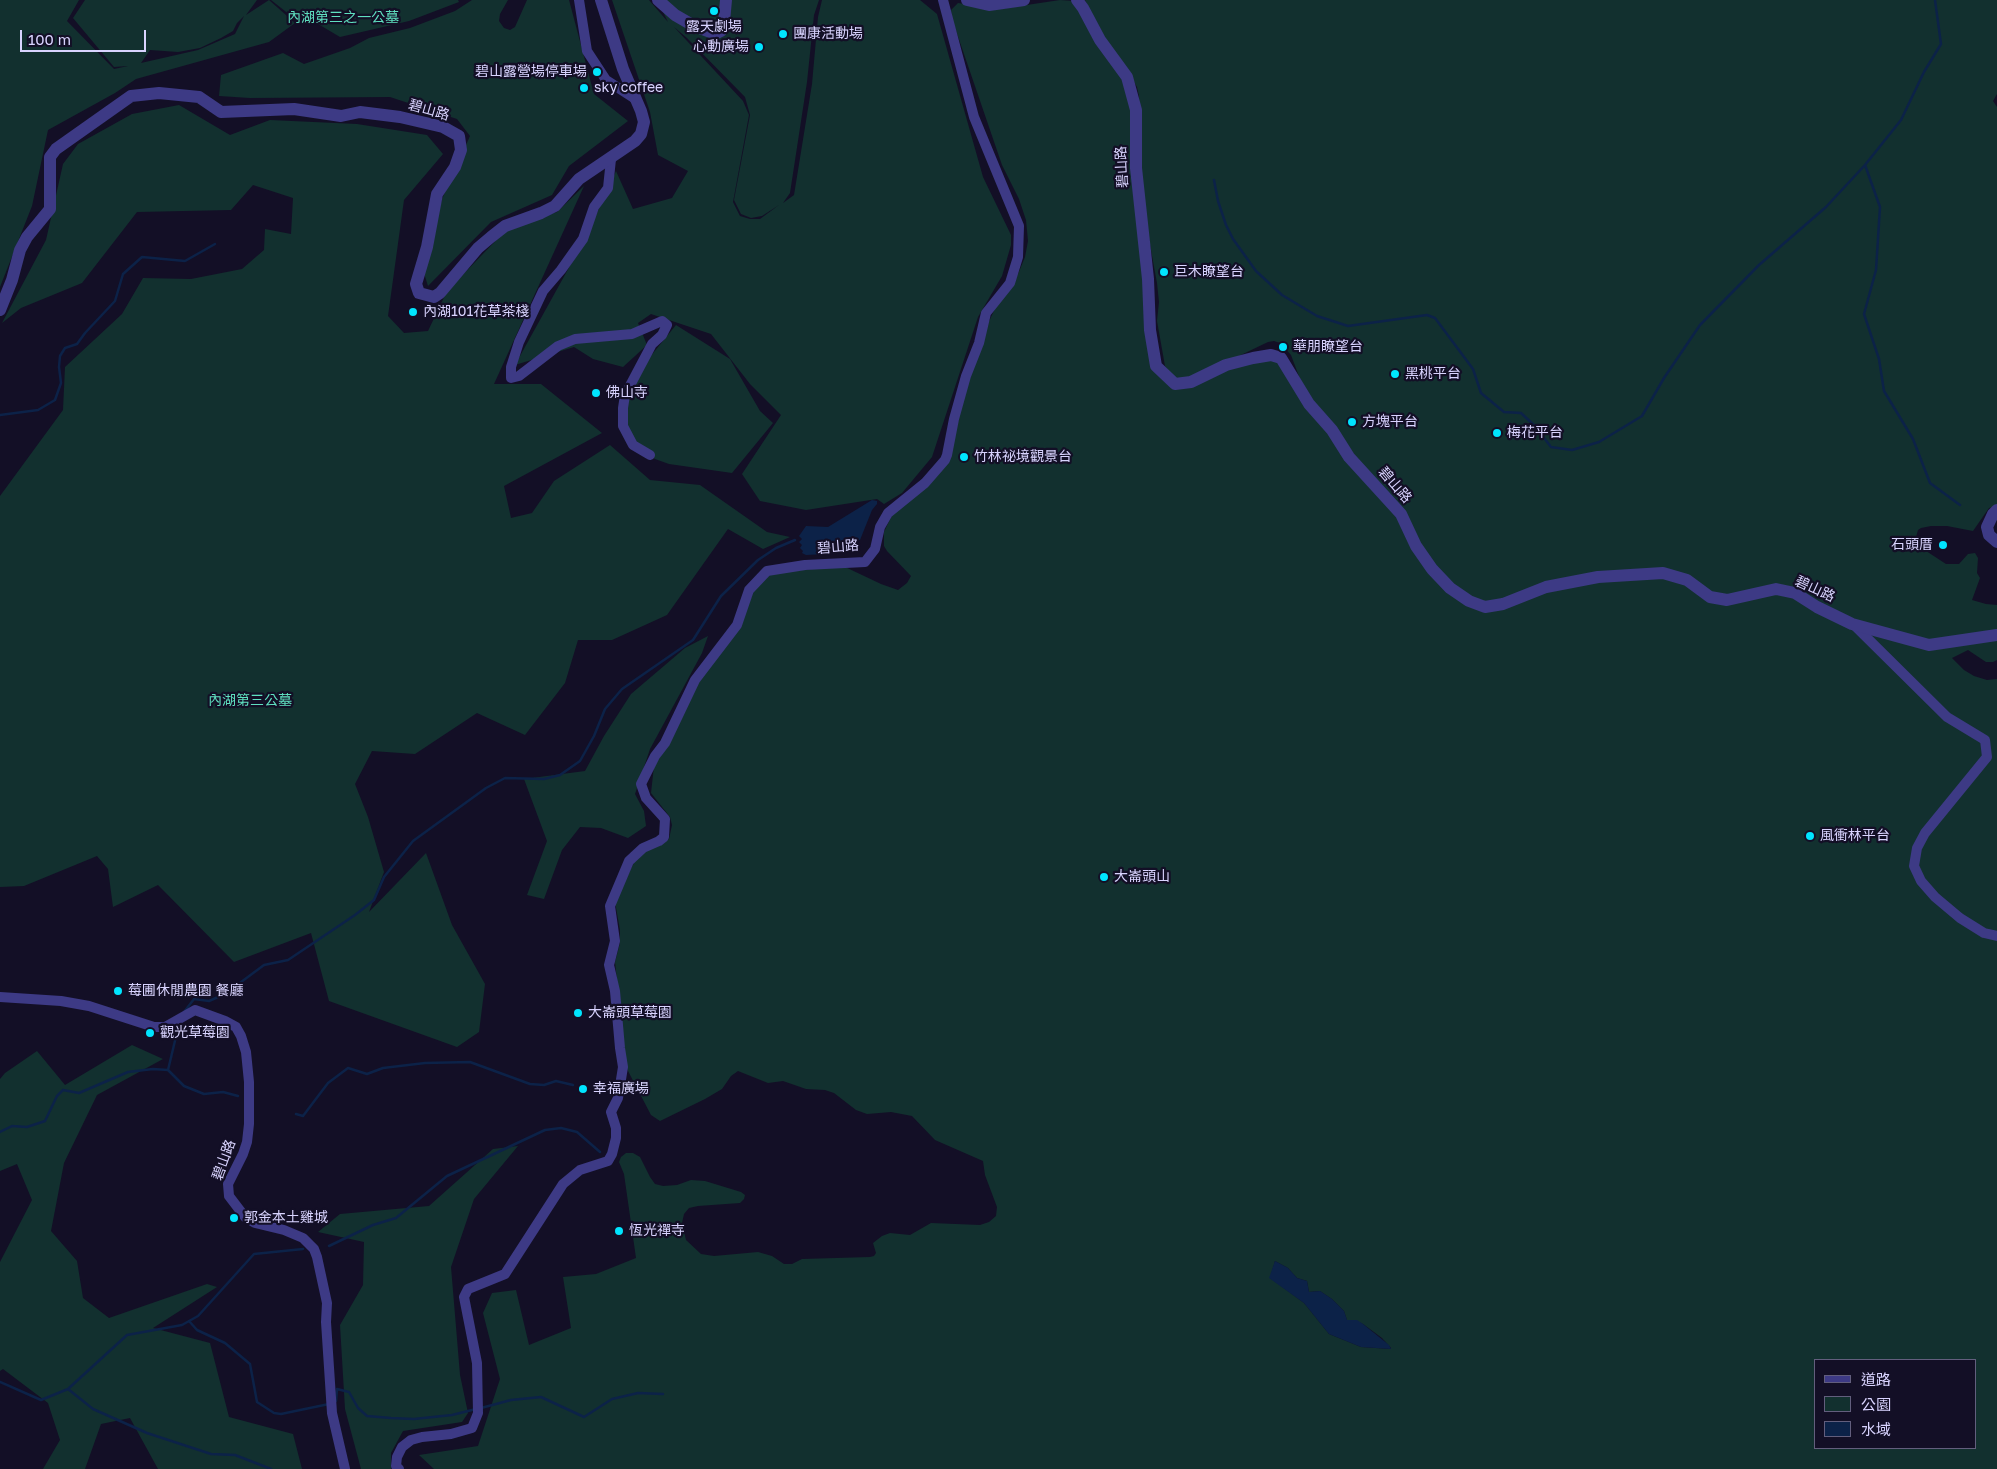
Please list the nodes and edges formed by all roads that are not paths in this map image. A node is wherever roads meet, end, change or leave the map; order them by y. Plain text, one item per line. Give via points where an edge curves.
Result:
1 (579, 0) edge
2 (601, 0) edge
3 (658, 0) edge
4 (726, 0) edge
5 (943, 0) edge
6 (967, 0) edge
7 (1024, 0) edge
8 (1077, 0) edge
9 (634, 98) junction
10 (611, 159) junction
11 (0, 310) edge
12 (650, 455) dead end
13 (1997, 510) edge
14 (1993, 538) edge
15 (1852, 624) junction
16 (1997, 635) edge
17 (1997, 936) edge
18 (0, 997) edge
19 (345, 1469) edge
20 (399, 1469) edge

1 - 9 street via 587,51 606,80
2 - 9 street, 碧山路
3 - 4 street via 687,22 717,33 724,22
5 - 20 street, 碧山路 via 974,116 1019,226 1018,257 1010,284 986,313 945,460 925,483 888,514 880,527 875,549 865,562 805,564 767,571 748,590 736,625 695,680 669,736 641,784 646,798 665,819 664,837 643,848 629,861 610,906 616,941 609,965 615,991 623,1074 611,1112 616,1138 608,1161 580,1170 563,1184 505,1274 468,1289 464,1297 476,1363 478,1413 472,1428 411,1440 396,1457
6 - 7 street via 989,5
8 - 15 street, 碧山路 via 1127,77 1136,110 1136,168 1150,330 1156,366 1175,384 1191,382 1226,365 1253,358 1271,355 1281,358 1308,404 1332,430 1349,457 1401,514 1416,546 1432,569 1450,588 1485,607 1503,604 1546,587 1598,577 1663,573 1686,580 1710,597 1727,600 1776,589 1795,594
9 - 10 street, 碧山路 via 644,122 641,134
10 - 11 street, 碧山路 via 579,180 555,206 542,214 505,226 478,248 434,297 419,293 416,284 437,194 456,167 461,150 459,136 443,127 360,112 342,116 294,108 221,112 199,97 159,93 132,96 56,149 50,157 50,209 24,243
10 - 12 street via 608,188 594,207 583,239 543,290 519,342 511,366 511,378 519,376 558,346 575,339 632,334 662,321 667,325 652,344 625,395 622,408 623,426 633,445
13 - 14 street via 1987,527
15 - 16 street, 碧山路 via 1929,646
15 - 17 street via 1947,717 1985,740 1987,757 1925,833 1917,848 1914,866 1921,881 1935,897 1960,918 1984,933
18 - 19 street, 碧山路 via 89,1006 166,1027 195,1010 236,1027 246,1052 249,1124 247,1142 228,1184 229,1196 245,1217 303,1238 314,1249 327,1303 332,1412

